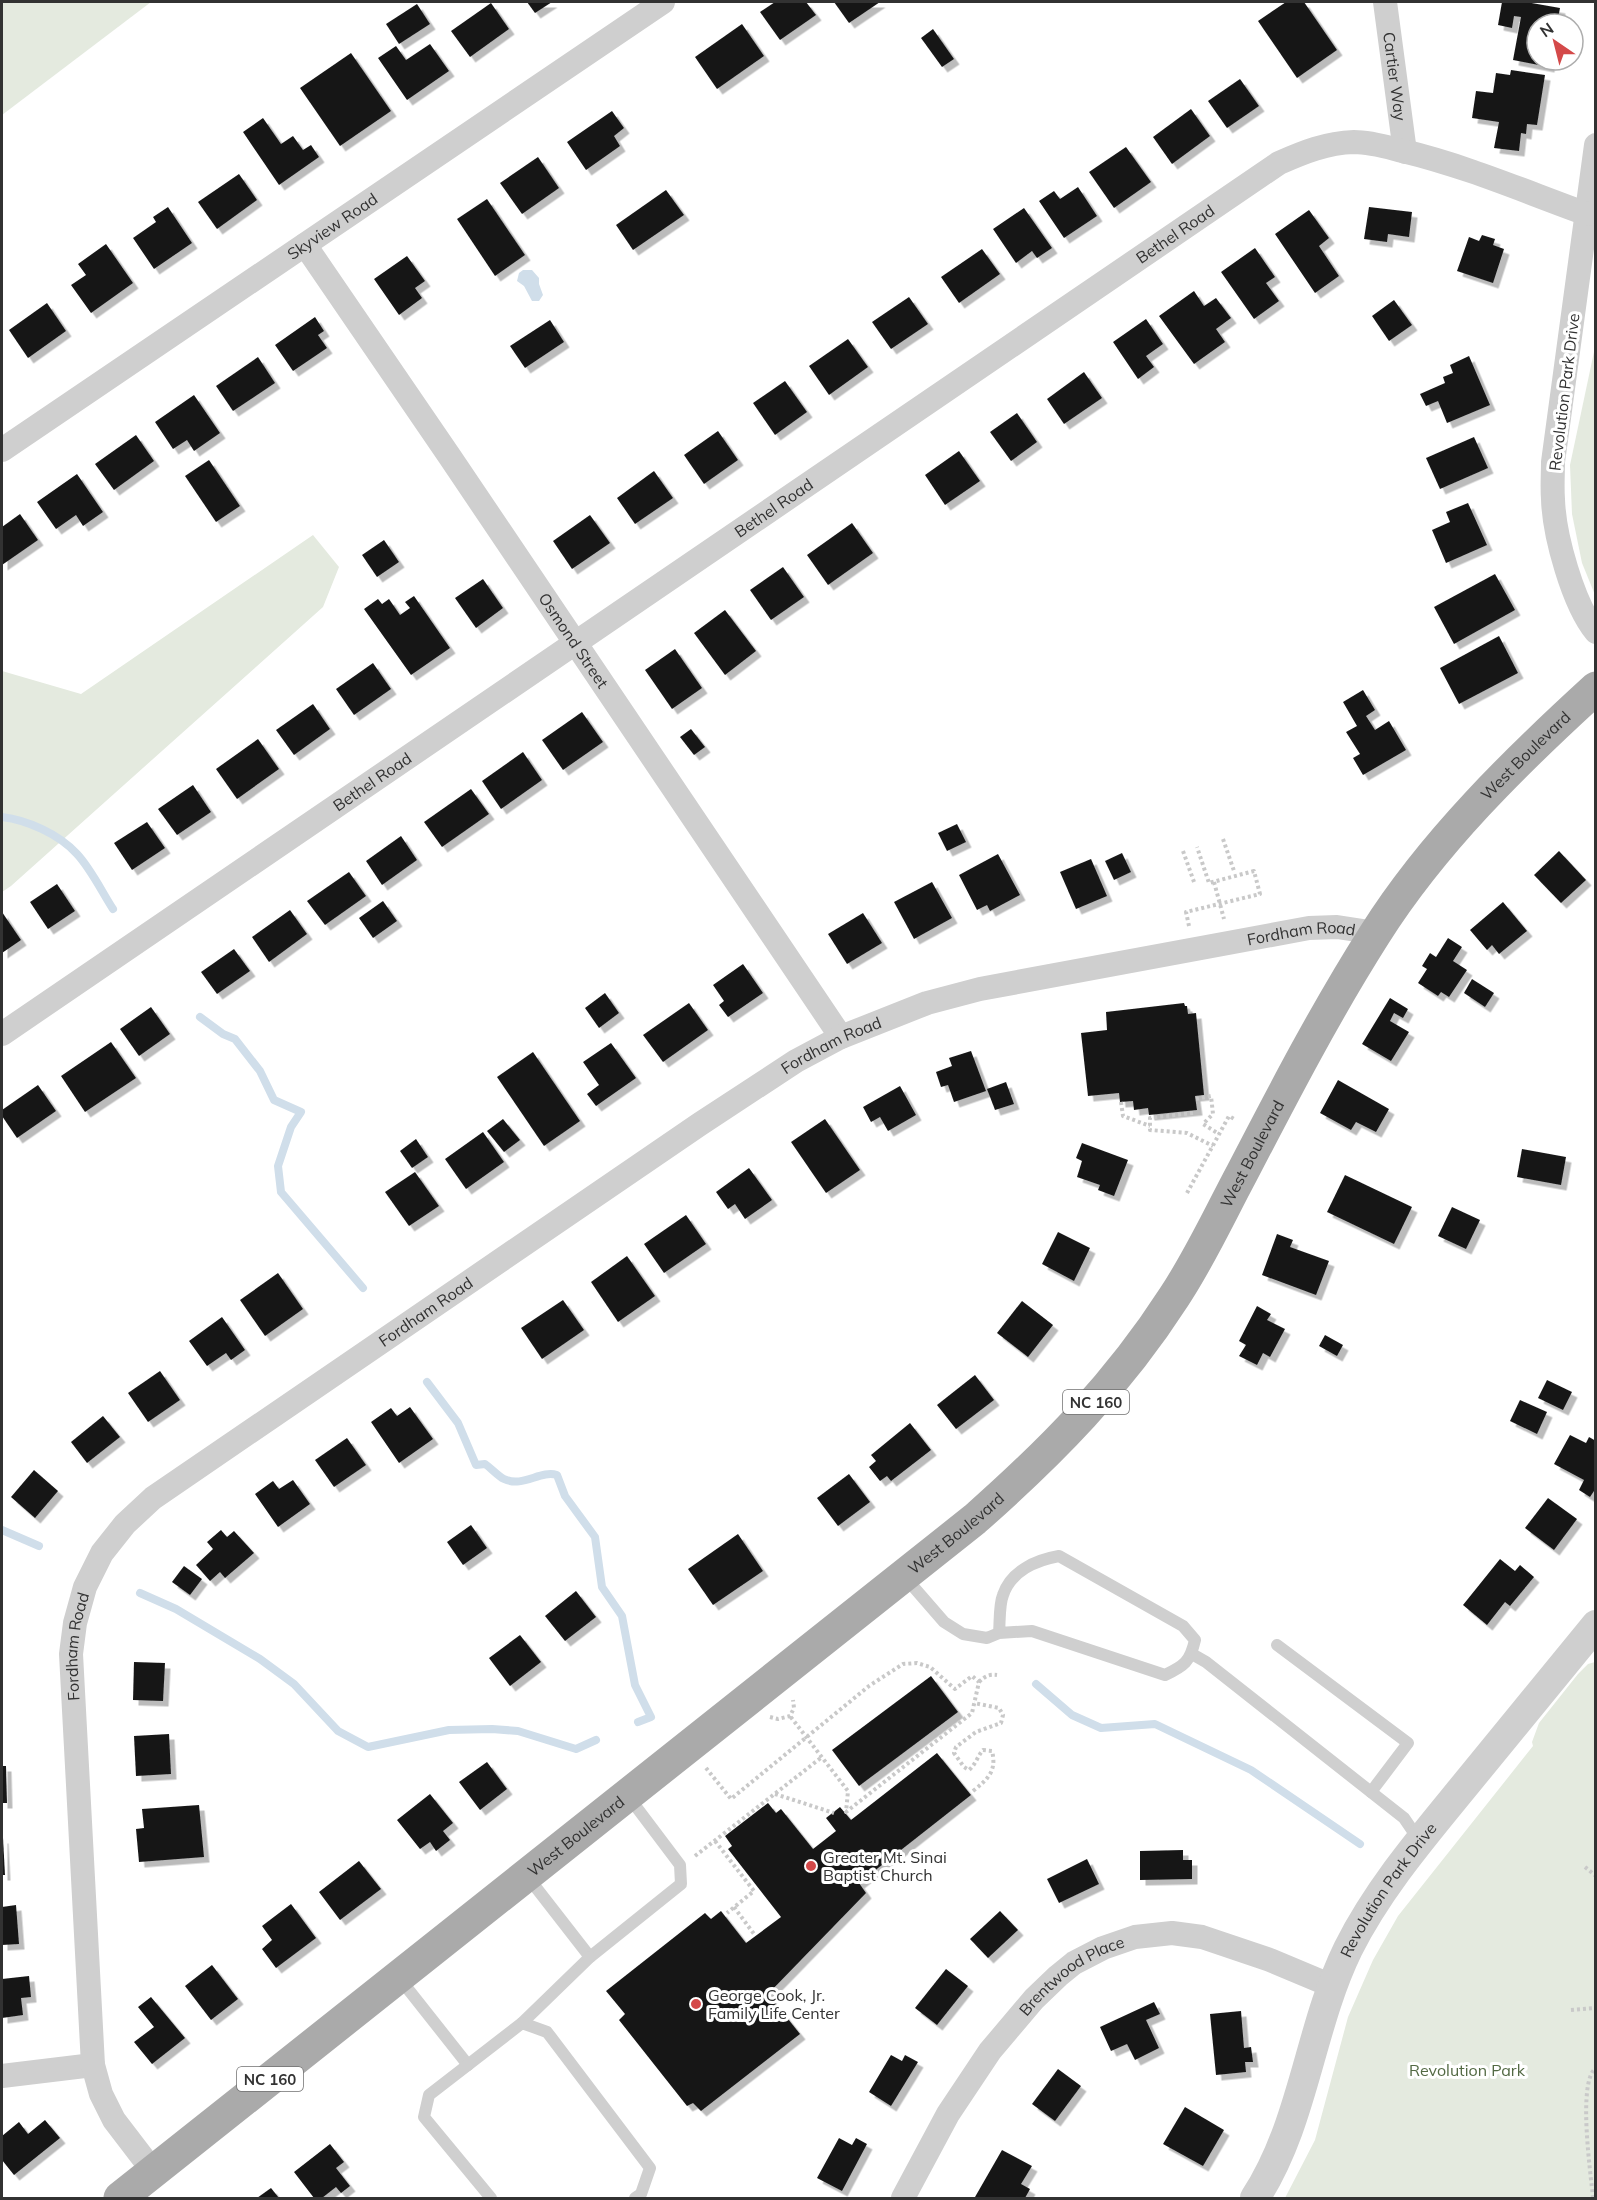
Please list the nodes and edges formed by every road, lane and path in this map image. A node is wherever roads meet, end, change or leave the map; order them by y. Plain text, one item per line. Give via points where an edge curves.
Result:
1 (663, 2) edge
2 (1385, 2) edge
3 (1596, 145) edge
4 (1405, 152) junction
5 (1587, 214) junction
6 (305, 245) junction
7 (2, 450) edge
8 (1596, 632) edge
9 (575, 644) junction
10 (1596, 688) edge
11 (1223, 839) dead end
12 (1197, 847) dead end
13 (1183, 851) dead end
14 (1234, 871) dead end
15 (1194, 882) dead end
16 (1214, 882) junction
17 (1220, 904) junction
18 (1224, 920) dead end
19 (1189, 927) dead end
20 (1376, 933) junction
21 (2, 1034) edge
22 (841, 1037) junction
23 (1196, 1100) dead end
24 (1121, 1102) dead end
25 (1193, 1113) dead end
26 (1236, 1120) dead end
27 (1150, 1126) junction
28 (1219, 1134) junction
29 (1213, 1146) junction
30 (1187, 1193) dead end
31 (903, 1575) junction
32 (1596, 1625) edge
33 (999, 1633) junction
34 (1277, 1645) dead end
35 (1192, 1654) junction
36 (997, 1675) dead end
37 (979, 1682) junction
38 (793, 1699) dead end
39 (974, 1703) junction
40 (790, 1716) junction
41 (770, 1717) dead end
42 (806, 1737) junction
43 (822, 1757) junction
44 (706, 1768) dead end
45 (973, 1791) dead end
46 (1371, 1792) junction
47 (775, 1794) junction
48 (627, 1795) junction
49 (834, 1813) dead end
50 (715, 1841) junction
51 (1420, 1841) junction
52 (695, 1857) dead end
53 (1585, 1867) dead end
54 (526, 1875) junction
55 (1596, 1876) edge
56 (734, 1907) junction
57 (727, 1912) dead end
58 (754, 1934) dead end
59 (590, 1957) junction
60 (398, 1977) junction
61 (1332, 1986) junction
62 (1596, 2008) edge
63 (1571, 2010) dead end
64 (522, 2024) junction
65 (93, 2065) junction
66 (468, 2065) junction
67 (1596, 2068) edge
68 (2, 2076) edge
69 (153, 2172) junction
70 (120, 2199) edge
71 (491, 2199) edge
72 (635, 2199) edge
73 (903, 2199) edge
74 (1255, 2199) edge
75 (1593, 2199) edge

1 - 6 street, Skyview Road
2 - 4 street, Cartier Way
3 - 5 street, Revolution Park Drive
4 - 5 street, Bethel Road
4 - 9 street, Bethel Road via 1354,142 1315,148 1279,163
5 - 8 street, Revolution Park Drive via 1554,457 1553,501 1572,584 1581,609
6 - 7 street, Skyview Road
6 - 9 street, Osmond Street
9 - 21 street, Bethel Road
9 - 22 street, Osmond Street
10 - 20 main road, West Boulevard / NC 160 via 1482,801 1415,879
11 - 14 path
12 - 16 path via 1209,883
13 - 15 path
16 - 17 path
16 - 17 path via 1254,871 1260,894
17 - 18 path
17 - 19 path via 1186,912
20 - 22 street, Fordham Road via 1337,927 1309,928 980,989 920,1005
20 - 31 main road, West Boulevard / NC 160 via 1309,1045 1193,1265 1132,1359 1034,1466 975,1519
22 - 65 street, Fordham Road via 742,1095 153,1498 102,1553 86,1587 71,1654
23 - 28 path via 1211,1096 1213,1114 1203,1124
24 - 27 path via 1123,1116
25 - 27 path via 1150,1118
26 - 28 path via 1229,1116
27 - 29 path via 1150,1130 1187,1133
28 - 29 path
29 - 30 path
31 - 33 lane via 944,1622 963,1634 987,1638
31 - 48 main road, West Boulevard / NC 160
32 - 51 street, Revolution Park Drive
33 - 35 lane via 1032,1631 1165,1675 1183,1666
33 - 35 lane via 1002,1596 1012,1578 1043,1559 1059,1556 1183,1626 1195,1640
34 - 46 lane via 1408,1743
35 - 46 lane
36 - 37 path via 991,1674
37 - 39 path
37 - 42 path via 972,1676 955,1689 930,1667 903,1664
38 - 40 path
39 - 43 path via 972,1713 846,1812 848,1791
39 - 45 path via 999,1708 1003,1716 1001,1723 976,1732 956,1747 954,1753 969,1770 983,1750 992,1751 992,1773
40 - 41 path
40 - 42 path
42 - 43 path
42 - 44 path via 731,1799
43 - 47 path
46 - 51 lane via 1404,1818
47 - 49 path
47 - 50 path
48 - 54 main road, West Boulevard / NC 160
48 - 59 lane via 680,1865 681,1884
50 - 52 path
50 - 56 path via 754,1891
51 - 61 street, Revolution Park Drive via 1348,1948
53 - 55 path
54 - 59 lane
54 - 60 main road, West Boulevard / NC 160
56 - 57 path
56 - 58 path
59 - 64 lane
60 - 66 lane
60 - 69 main road, West Boulevard / NC 160
61 - 73 street, Brentwood Place via 1202,1937 1172,1933 1135,1937 1103,1948 1058,1976 990,2051 948,2114
61 - 74 street, Revolution Park Drive via 1290,2125
62 - 63 path
64 - 66 lane
64 - 72 lane via 547,2032 650,2168 641,2194
65 - 68 street
65 - 69 street, Fordham Road via 114,2120
66 - 71 lane via 429,2096 424,2117
67 - 75 path via 1589,2078 1586,2110
69 - 70 main road, West Boulevard / NC 160

